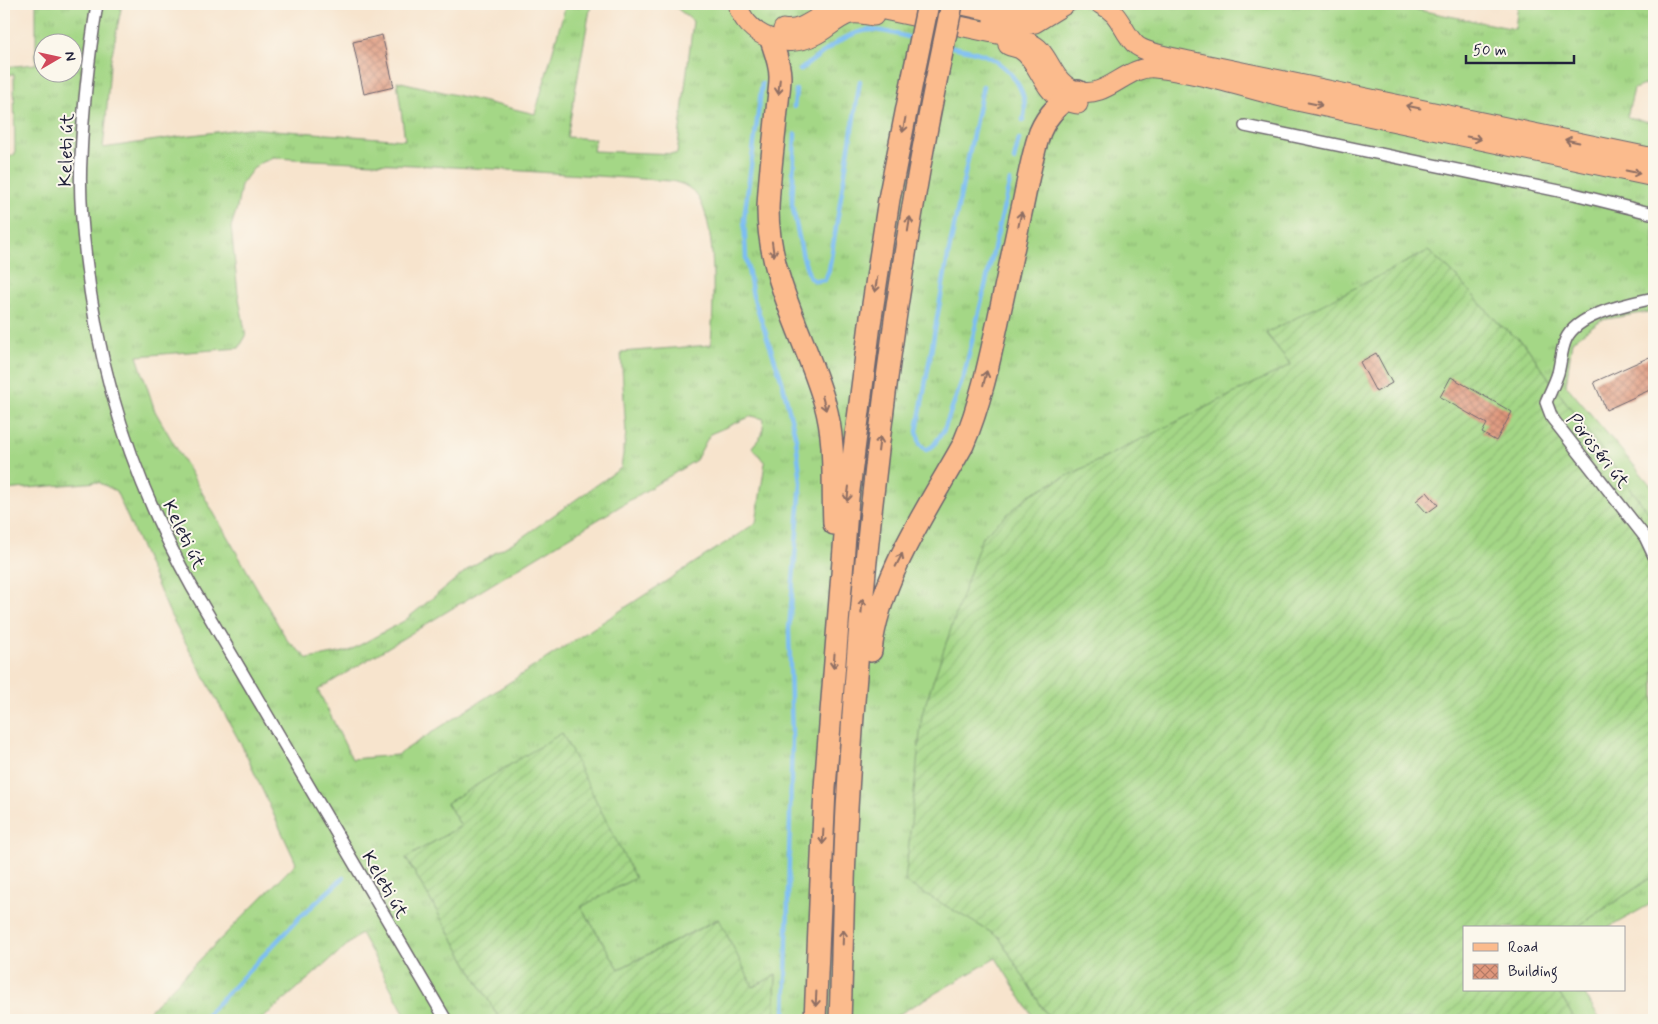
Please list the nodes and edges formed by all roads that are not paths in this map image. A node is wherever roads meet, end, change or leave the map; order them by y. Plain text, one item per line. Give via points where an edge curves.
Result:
1 (97, 4) edge
2 (737, 4) edge
3 (750, 4) edge
4 (843, 4) edge
5 (856, 4) edge
6 (912, 4) edge
7 (928, 4) edge
8 (952, 4) edge
9 (958, 4) edge
10 (1042, 4) edge
11 (1066, 4) edge
12 (1100, 4) edge
13 (1123, 4) edge
14 (1136, 39) junction
15 (771, 40) junction
16 (1131, 80) junction
17 (1269, 85) junction
18 (1071, 96) junction
19 (1245, 126) dead end
20 (1654, 158) edge
21 (1654, 177) edge
22 (1654, 214) edge
23 (1654, 298) edge
24 (1654, 556) edge
25 (838, 612) junction
26 (848, 794) junction
27 (446, 1020) edge
28 (815, 1020) edge
29 (840, 1020) edge

1 - 27 street, Keleti út via 88,60 81,159 84,243 99,344 128,449 157,520 192,588
2 - 15 main road via 750,26
3 - 4 main road via 761,21 786,30 809,23
5 - 18 main road via 1032,43 1041,51 1055,75 1071,88
6 - 11 main road via 1016,25 1035,22
7 -> 25 highway, bridge via 889,199 870,324 848,498
26 -> 8 highway, bridge via 875,474 895,315 917,176
9 - 10 main road via 1023,13
12 - 14 main road via 1118,17
13 - 14 main road via 1134,21
14 - 16 main road
14 - 17 main road via 1145,50
15 - 18 main road via 796,41 814,36 849,15 875,16 1020,49 1043,81
15 -> 25 highway via 780,77 768,210 780,284 814,368 831,434
16 - 17 main road
16 - 18 main road via 1112,98 1098,103 1079,104
20 -> 17 main road
17 -> 21 main road
26 -> 18 highway via 861,737 873,634 884,594 897,563 972,424 991,354 1040,132 1051,113
19 - 22 street via 1574,194
23 - 24 street, Pöröséri út via 1590,318 1570,332 1546,402 1552,418 1645,537
25 -> 28 highway
29 -> 26 highway

